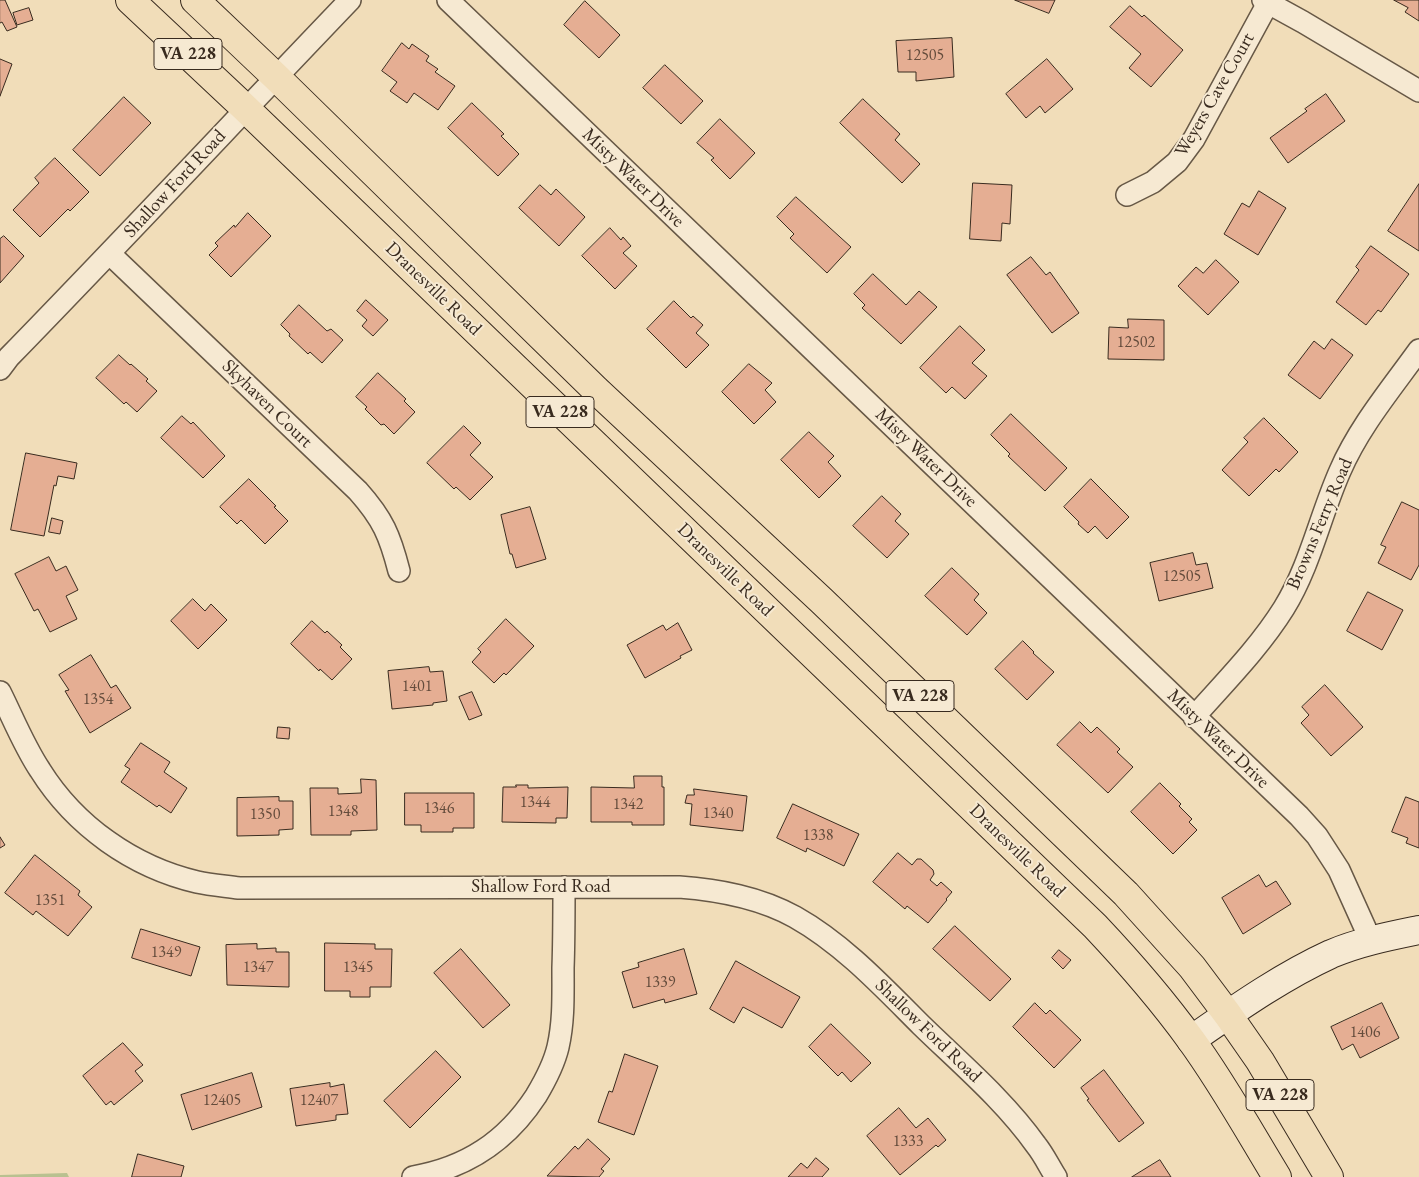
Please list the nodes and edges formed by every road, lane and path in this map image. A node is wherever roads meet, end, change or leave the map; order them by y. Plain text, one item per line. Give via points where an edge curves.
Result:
1 (130, 0) edge
2 (195, 0) edge
3 (350, 0) edge
4 (448, 0) edge
5 (1265, 1) edge
6 (276, 77) junction
7 (1419, 91) edge
8 (245, 108) junction
9 (1127, 195) dead end
10 (110, 254) junction
11 (1419, 350) edge
12 (0, 369) edge
13 (399, 571) dead end
14 (0, 692) edge
15 (1194, 717) junction
16 (564, 887) junction
17 (1419, 930) edge
18 (1371, 941) junction
19 (1228, 1014) junction
20 (1191, 1040) junction
21 (413, 1177) edge
22 (1056, 1177) edge
23 (1277, 1177) edge
24 (1329, 1177) edge

1 - 8 main road, Dranesville Road / VA 228
2 - 6 main road, VA 228
3 - 6 street, Shallow Ford Road
4 - 15 street, Misty Water Drive
5 - 7 street
5 - 9 street, Weyers Cave Court via 1194,139 1159,177
6 - 8 street, Shallow Ford Road
6 - 19 main road, VA 228 via 596,390 1126,894 1192,967
8 - 10 street, Shallow Ford Road
8 - 20 main road, Dranesville Road / VA 228 via 1095,926 1132,966
10 - 12 street, Shallow Ford Road
10 - 13 street, Skyhaven Court via 358,491 383,523
11 - 15 street, Browns Ferry Road via 1365,424 1340,470 1302,572 1284,608 1249,655
14 - 16 street, Shallow Ford Road via 39,770 66,806 114,846 172,875 239,888
15 - 18 street, Misty Water Drive via 1317,836 1339,870
16 - 21 street via 563,1012 557,1049 545,1081 522,1116 496,1141 469,1160
16 - 22 street, Shallow Ford Road via 719,890 755,899 793,916 825,935 873,977 1000,1102 1036,1145
17 - 18 street
18 - 19 street via 1332,954 1276,983
19 - 20 street
19 - 24 main road, VA 228
20 - 23 main road, Dranesville Road / VA 228

